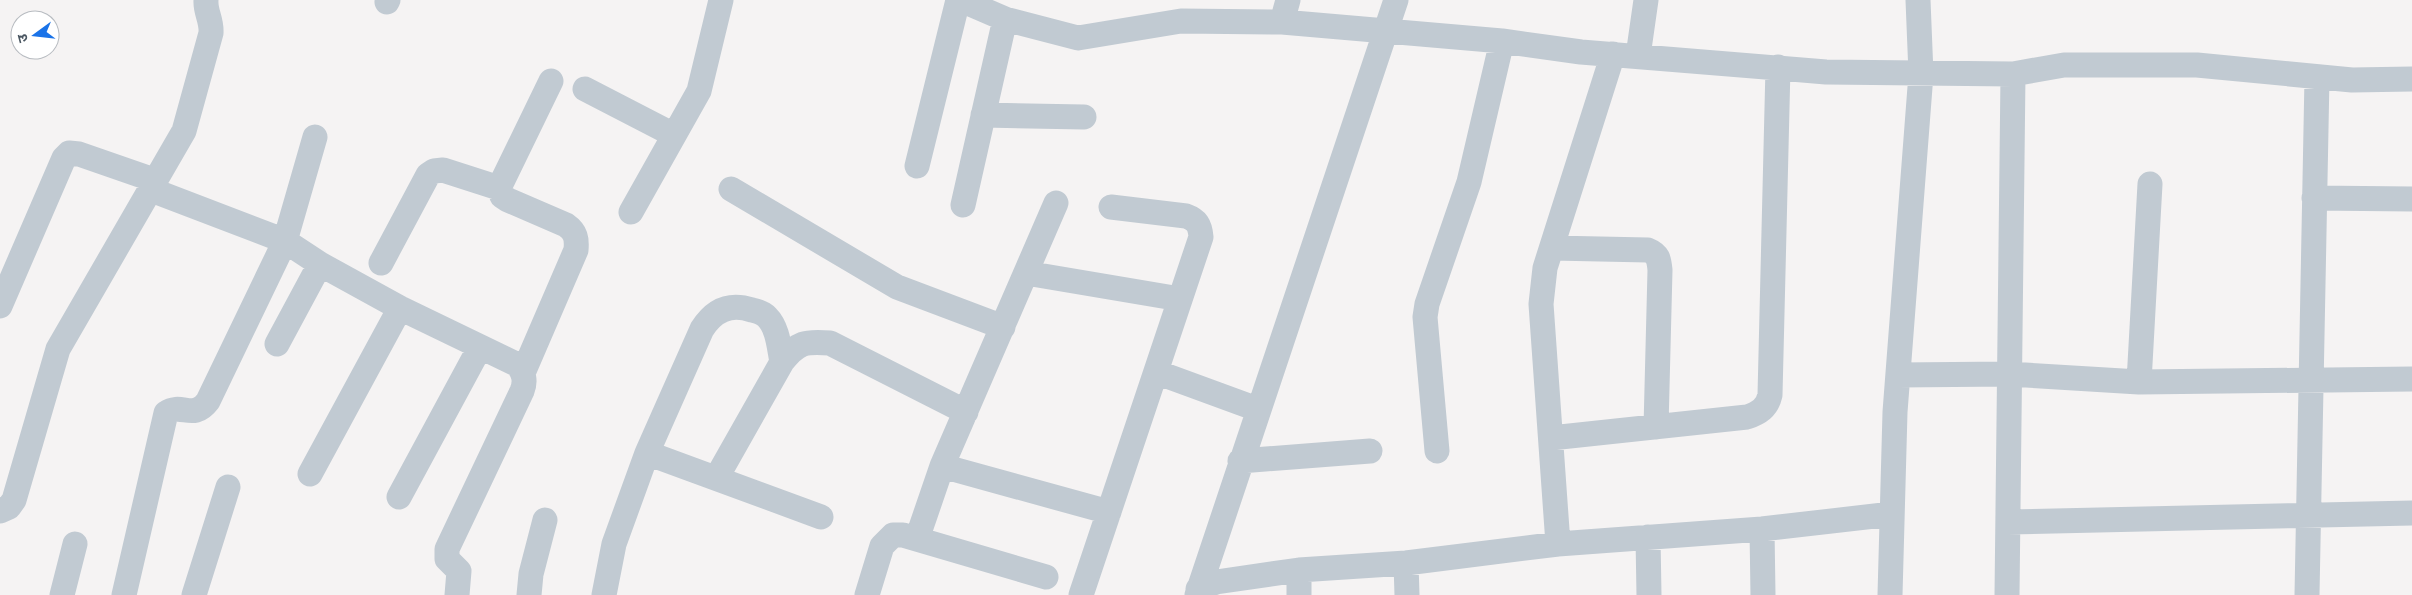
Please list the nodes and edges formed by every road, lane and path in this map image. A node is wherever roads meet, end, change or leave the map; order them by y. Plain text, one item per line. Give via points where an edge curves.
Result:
1 (206, 0) edge
2 (721, 0) edge
3 (960, 0) edge
4 (1396, 0) edge
5 (1646, 0) edge
6 (1918, 0) edge
7 (1185, 11) edge
8 (1285, 11) edge
9 (1005, 19) junction
10 (1386, 30) junction
11 (1502, 41) junction
12 (1613, 54) junction
13 (1638, 56) junction
14 (1778, 68) junction
15 (1921, 74) junction
16 (2014, 74) junction
17 (2317, 76) junction
18 (2412, 79) edge
19 (551, 81) dead end
20 (585, 89) dead end
21 (983, 115) junction
22 (1084, 118) dead end
23 (674, 135) junction
24 (314, 138) dead end
25 (916, 166) dead end
26 (152, 184) junction
27 (2150, 184) dead end
28 (499, 188) junction
29 (731, 189) dead end
30 (2314, 198) junction
31 (2412, 199) edge
32 (1056, 204) dead end
33 (963, 205) dead end
34 (1111, 207) dead end
35 (631, 212) dead end
36 (285, 241) junction
37 (1552, 248) junction
38 (382, 263) dead end
39 (320, 264) junction
40 (1026, 273) junction
41 (1180, 298) junction
42 (0, 306) edge
43 (400, 308) junction
44 (1002, 327) junction
45 (277, 344) dead end
46 (480, 347) junction
47 (782, 362) junction
48 (1156, 372) junction
49 (523, 373) junction
50 (2010, 374) junction
51 (1898, 375) junction
52 (2412, 379) edge
53 (2311, 380) junction
54 (2139, 382) junction
55 (1257, 408) junction
56 (966, 412) junction
57 (1656, 427) junction
58 (1551, 438) junction
59 (1370, 451) dead end
60 (1437, 451) dead end
61 (647, 452) junction
62 (1240, 461) junction
63 (942, 466) junction
64 (310, 474) dead end
65 (716, 478) junction
66 (228, 487) dead end
67 (399, 497) dead end
68 (0, 511) edge
69 (1109, 512) junction
70 (1892, 514) junction
71 (2412, 514) edge
72 (2308, 516) junction
73 (821, 517) dead end
74 (544, 520) dead end
75 (2008, 522) junction
76 (1762, 529) junction
77 (1648, 537) junction
78 (917, 539) junction
79 (75, 544) dead end
80 (1558, 544) junction
81 (1406, 563) junction
82 (1299, 570) junction
83 (1046, 577) dead end
84 (1209, 587) edge
85 (62, 595) edge
86 (124, 595) edge
87 (194, 595) edge
88 (456, 595) edge
89 (529, 595) edge
90 (604, 595) edge
91 (867, 595) edge
92 (1082, 595) edge
93 (1299, 595) edge
94 (1407, 595) edge
95 (1649, 595) edge
96 (1763, 595) edge
97 (1890, 595) edge
98 (2007, 595) edge
99 (2307, 595) edge

1 - 26 street via 210,32 188,120 179,142
2 - 23 street via 699,91
3 - 9 street
3 - 25 street
4 - 10 street
5 - 13 street
6 - 15 street
7 - 8 street
7 - 9 street via 1078,38
8 - 10 street
9 - 21 street
10 - 11 street
10 - 55 street
11 - 12 street
11 - 60 street via 1469,182 1426,310
12 - 13 street
12 - 37 street
13 - 14 street
14 - 15 street
14 - 57 street via 1768,404 1747,417
15 - 16 street
15 - 51 street
16 - 17 street via 2064,65 2197,65
16 - 50 street
17 - 18 street via 2352,80
17 - 30 street
19 - 28 street
20 - 23 street
21 - 22 street
21 - 33 street
23 - 35 street
24 - 36 street
26 - 36 street
26 - 42 street via 79,154 69,153 64,158
26 - 68 street via 58,349 14,500
27 - 54 street
28 - 38 street via 443,170 434,171 428,175
28 - 49 street via 508,200 566,225 574,231 577,241
29 - 44 street via 897,287
30 - 31 street
30 - 53 street
32 - 40 street
34 - 41 street via 1186,216 1195,220 1201,237
36 - 39 street
36 - 86 street via 203,408 195,411 172,409 166,413
37 - 57 street via 1648,250 1656,253 1660,270
37 - 58 street via 1545,268 1541,304
39 - 43 street
39 - 45 street
40 - 41 street
40 - 44 street
41 - 48 street
43 - 46 street
43 - 64 street
44 - 56 street
46 - 49 street via 518,365
46 - 67 street
47 - 56 street via 800,344 830,343
47 - 61 street via 775,329 766,316 740,307 718,311 702,329
47 - 65 street
48 - 55 street
48 - 69 street
49 - 88 street via 525,383 522,391 447,549 447,559 459,570
50 - 51 street
50 - 54 street
50 - 75 street
51 - 70 street
52 - 53 street
53 - 54 street
53 - 72 street
55 - 62 street
56 - 63 street
57 - 58 street
58 - 80 street
59 - 62 street
61 - 65 street
61 - 90 street via 614,544
62 - 84 street
63 - 69 street
63 - 78 street
65 - 73 street
66 - 87 street
69 - 92 street
70 - 76 street
70 - 97 street
71 - 72 street
72 - 75 street
72 - 99 street
74 - 89 street
75 - 98 street
76 - 77 street
76 - 96 street
77 - 80 street
77 - 95 street
78 - 83 street
78 - 91 street via 892,535 886,539
79 - 85 street
80 - 81 street
81 - 82 street
81 - 94 street
82 - 84 street
82 - 93 street

